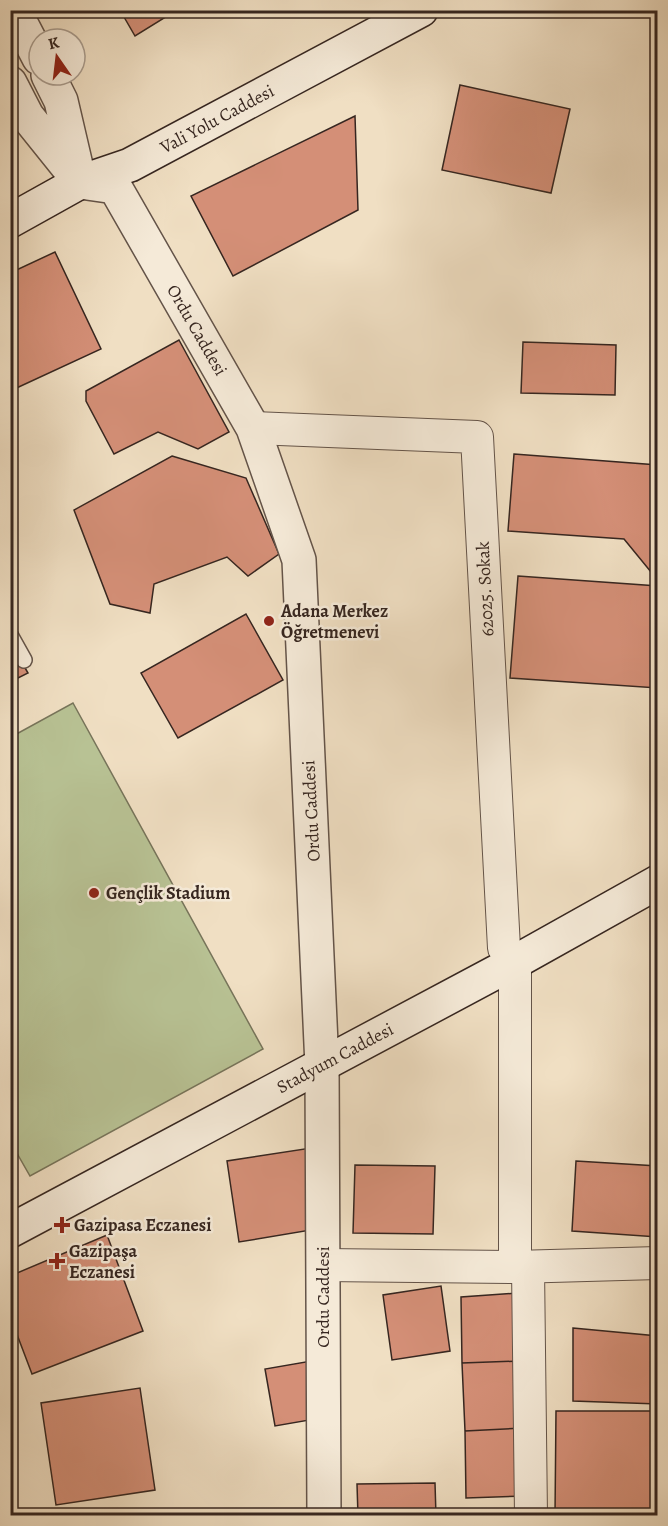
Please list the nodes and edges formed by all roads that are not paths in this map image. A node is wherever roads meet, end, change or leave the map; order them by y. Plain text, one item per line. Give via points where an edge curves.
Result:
1 (14, 10) edge
2 (421, 10) edge
3 (27, 35) edge
4 (10, 83) edge
5 (54, 87) edge
6 (80, 182) junction
7 (10, 221) edge
8 (253, 428) junction
9 (10, 635) edge
10 (24, 660) dead end
11 (657, 882) edge
12 (515, 962) junction
13 (322, 1066) junction
14 (10, 1231) edge
15 (657, 1263) edge
16 (323, 1265) junction
17 (522, 1267) junction
18 (324, 1515) edge
19 (531, 1515) edge

1 - 3 street
2 - 6 street, Vali Yolu Caddesi via 130,165
4 - 6 street via 27,116
5 - 6 street via 61,101
6 - 7 street, Vali Yolu Caddesi
6 - 8 street, Ordu Caddesi via 115,187
8 - 12 street, 62025. Sokak via 477,437 504,948
8 - 13 street, Ordu Caddesi via 299,560
9 - 10 lane
11 - 12 street, Stadyum Caddesi
12 - 13 street, Stadyum Caddesi
12 - 17 street
13 - 14 street, Stadyum Caddesi
13 - 16 street, Ordu Caddesi
15 - 17 street
16 - 17 street
16 - 18 street, Ordu Caddesi
17 - 19 street

